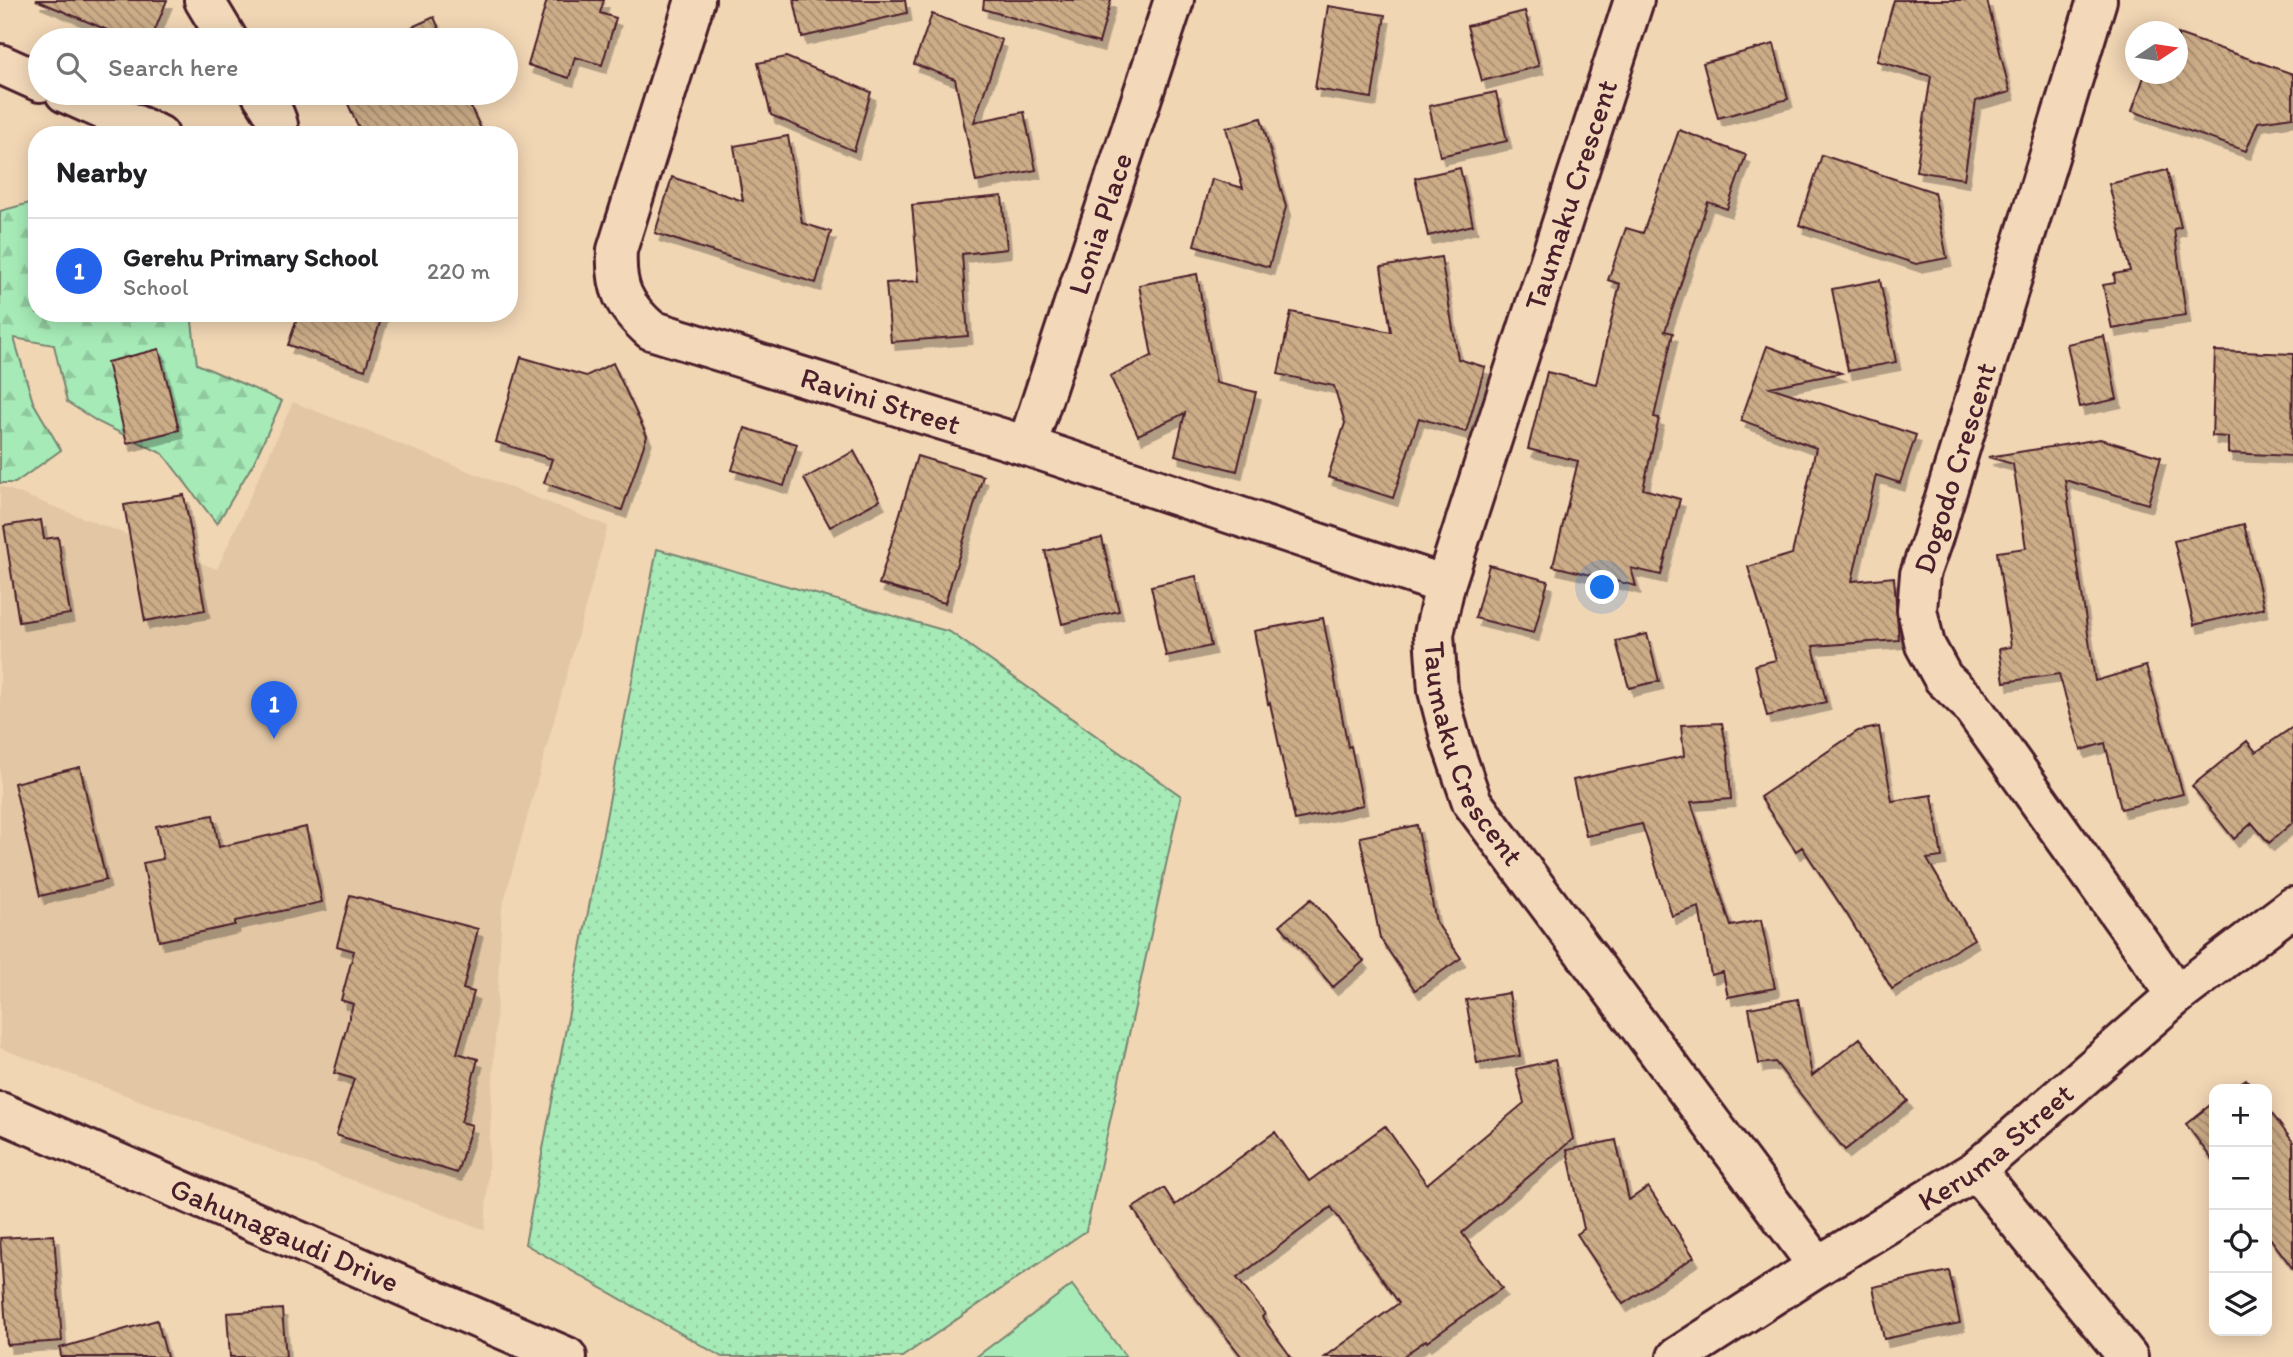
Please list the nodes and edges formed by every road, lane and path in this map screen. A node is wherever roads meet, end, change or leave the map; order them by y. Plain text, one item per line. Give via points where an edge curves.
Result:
1 (204, 0) edge
2 (695, 0) edge
3 (1174, 0) edge
4 (1634, 0) edge
5 (2097, 0) edge
6 (221, 28) edge
7 (0, 64) edge
8 (28, 77) edge
9 (92, 105) edge
10 (269, 105) edge
11 (139, 126) edge
12 (277, 126) edge
13 (1027, 446) junction
14 (1445, 585) junction
15 (2293, 907) edge
16 (2177, 995) junction
17 (0, 1112) edge
18 (1976, 1170) junction
19 (1818, 1266) junction
20 (567, 1357) edge
21 (1677, 1357) edge
22 (2128, 1357) edge

1 - 6 street
2 - 13 street, Ravini Street via 617,250 622,295 634,314 651,330
3 - 13 street, Lonia Place
4 - 14 street, Taumaku Crescent
5 - 16 street, Dogodo Crescent via 1920,574 1917,610 1925,645 1943,678 1969,703
7 - 8 street
9 - 11 street
10 - 12 street
13 - 14 street, Ravini Street
14 - 19 street, Taumaku Crescent via 1434,634 1438,691 1472,802
15 - 16 street, Keruma Street
16 - 18 street, Keruma Street
17 - 20 street, Gahunagaudi Drive
18 - 19 street, Keruma Street
18 - 22 street
19 - 21 street, Keruma Street

